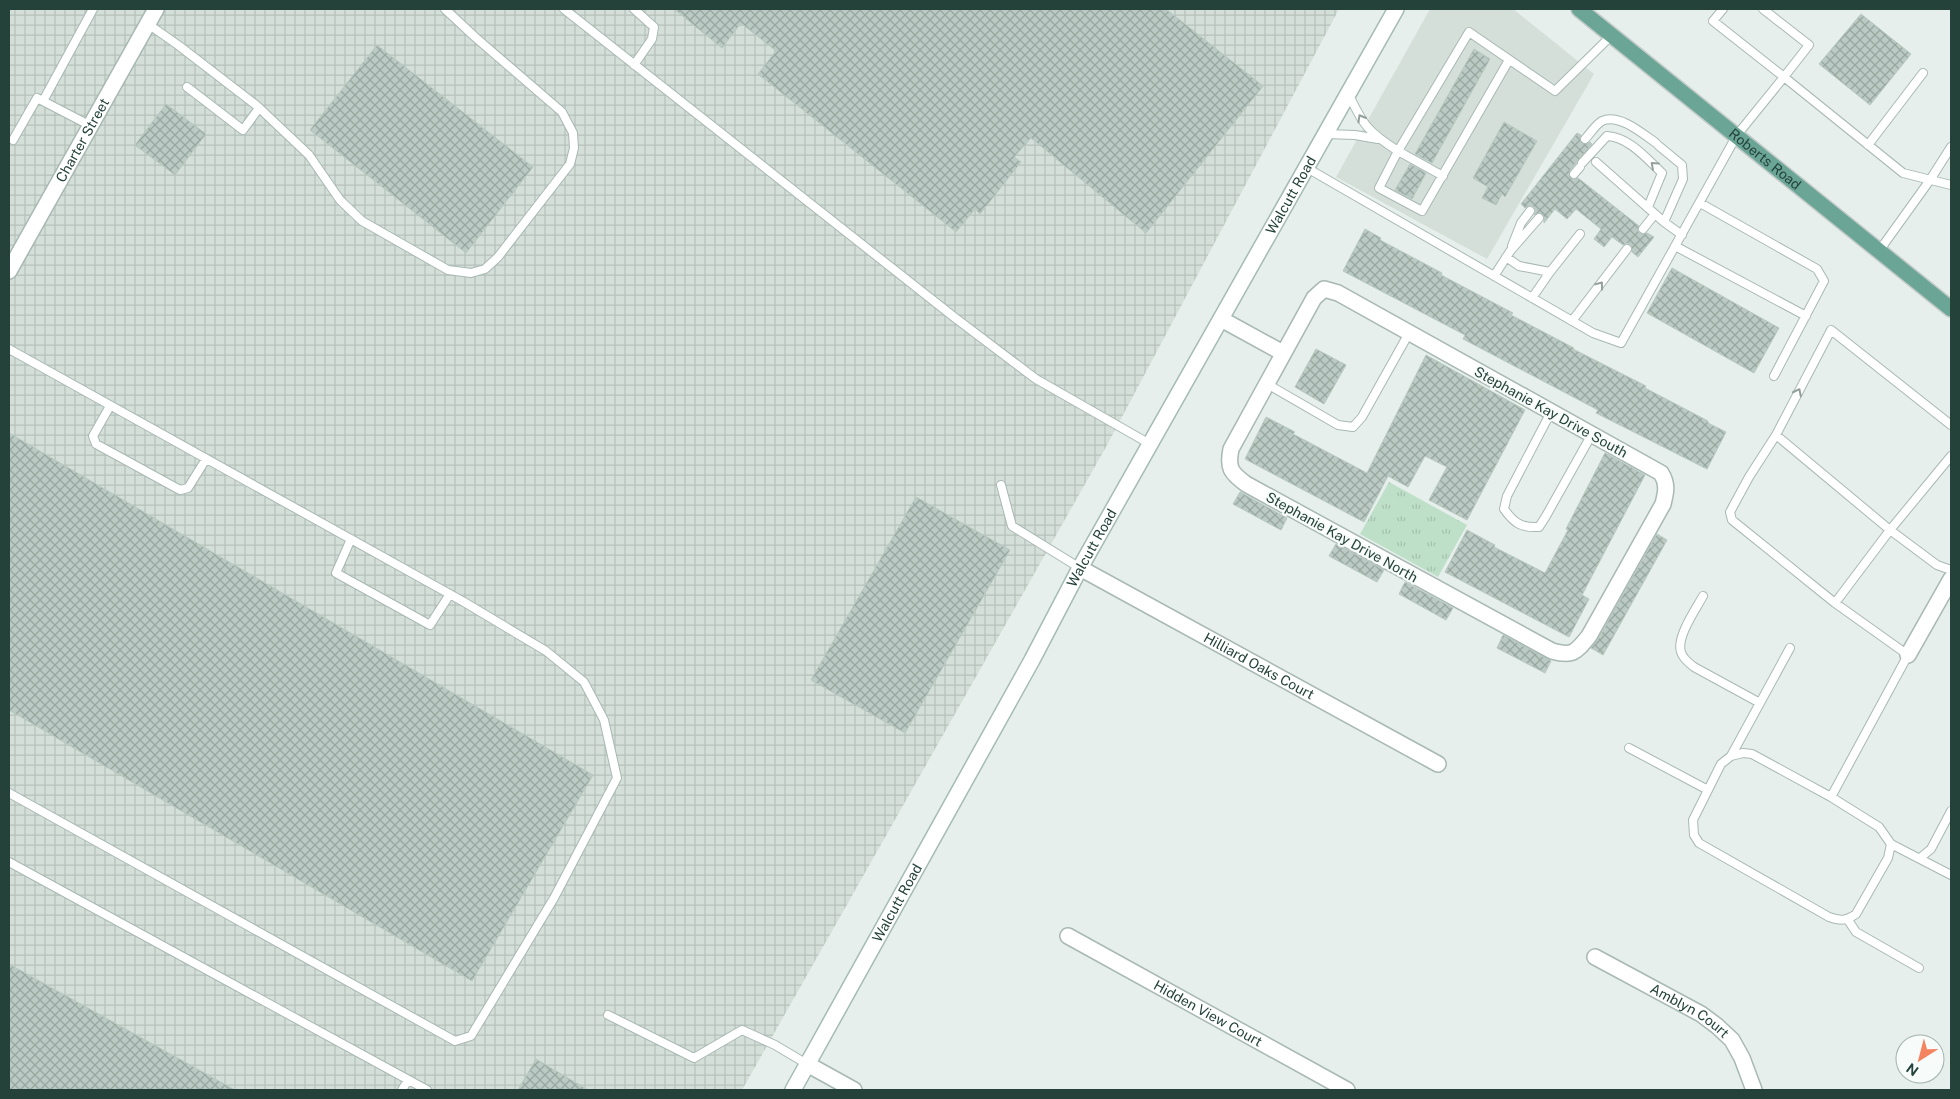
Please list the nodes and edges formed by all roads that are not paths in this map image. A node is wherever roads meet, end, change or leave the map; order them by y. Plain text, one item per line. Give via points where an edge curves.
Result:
1 (93, 9) edge
2 (156, 9) edge
3 (445, 9) edge
4 (564, 9) edge
5 (634, 9) edge
6 (1396, 9) edge
7 (1579, 9) edge
8 (1723, 9) edge
9 (1763, 9) edge
10 (148, 24) junction
11 (1612, 35) junction
12 (1509, 60) junction
13 (634, 64) junction
14 (1923, 73) dead end
15 (1784, 77) junction
16 (187, 87) dead end
17 (1348, 93) junction
18 (43, 101) junction
19 (259, 108) junction
20 (90, 126) junction
21 (1326, 134) junction
22 (1737, 136) junction
23 (1378, 139) junction
24 (1585, 139) dead end
25 (12, 140) dead end
26 (1868, 145) junction
27 (1951, 147) edge
28 (1398, 151) junction
29 (1596, 162) dead end
30 (1307, 168) junction
31 (1574, 174) dead end
32 (1442, 176) junction
33 (1930, 180) junction
34 (1951, 184) edge
35 (1700, 202) junction
36 (1648, 207) junction
37 (1530, 211) dead end
38 (1655, 214) junction
39 (1539, 218) dead end
40 (1664, 222) junction
41 (1643, 229) dead end
42 (1580, 234) dead end
43 (1682, 235) junction
44 (1675, 246) junction
45 (1627, 249) dead end
46 (1879, 251) junction
47 (1508, 254) junction
48 (9, 271) edge
49 (1550, 272) junction
50 (1494, 276) junction
51 (1532, 298) junction
52 (1951, 309) edge
53 (1806, 316) junction
54 (1221, 319) junction
55 (1572, 321) junction
56 (1409, 333) junction
57 (9, 348) edge
58 (1283, 353) junction
59 (1774, 376) dead end
60 (1267, 384) junction
61 (110, 406) junction
62 (1551, 412) junction
63 (1951, 425) edge
64 (1592, 434) junction
65 (1776, 435) junction
66 (1150, 444) junction
67 (1951, 456) edge
68 (206, 459) junction
69 (1001, 485) dead end
70 (1890, 530) junction
71 (351, 539) junction
72 (1080, 568) junction
73 (1951, 570) edge
74 (1951, 578) edge
75 (450, 594) junction
76 (1703, 596) dead end
77 (1835, 603) junction
78 (1790, 648) dead end
79 (1572, 653) joint
80 (1908, 655) junction
81 (1760, 703) junction
82 (1629, 748) dead end
83 (1731, 756) junction
84 (1438, 764) dead end
85 (1708, 790) junction
86 (9, 793) edge
87 (1831, 797) junction
88 (1951, 811) edge
89 (1891, 844) junction
90 (1920, 858) junction
91 (9, 862) edge
92 (1951, 875) edge
93 (1848, 920) junction
94 (1068, 936) dead end
95 (1596, 957) dead end
96 (1919, 968) dead end
97 (608, 1015) dead end
98 (807, 1064) junction
99 (408, 1080) junction
100 (402, 1090) edge
101 (427, 1090) edge
102 (792, 1090) edge
103 (854, 1090) edge
104 (1347, 1090) edge
105 (1754, 1090) edge

1 - 18 lane
2 - 10 street, Charter Street
3 - 19 lane via 562,112 573,133 570,164 486,269 471,273 448,270 362,221 340,200 309,155
4 - 13 lane
5 - 13 lane via 654,27 652,39
6 - 17 street, Walcutt Road
7 - 11 main road, Roberts Road
8 - 15 lane via 1714,21
9 - 15 lane via 1809,45
10 - 19 lane
10 - 20 street, Charter Street
11 - 12 lane via 1555,91
11 - 22 main road, Roberts Road
12 - 28 lane via 1469,32
12 - 32 lane
13 - 66 lane via 1028,373
14 - 26 lane
15 - 22 lane
15 - 26 lane
16 - 19 lane via 243,130
17 - 21 street, Walcutt Road
23 -> 17 lane via 1362,122
18 - 20 lane
18 - 25 lane via 37,98
20 - 48 street, Charter Street
21 - 23 lane
21 - 30 street, Walcutt Road
22 - 35 lane
22 - 46 main road, Roberts Road
23 - 28 lane
24 - 40 lane via 1600,122 1610,119 1634,126 1682,165 1683,179
26 - 33 lane via 1903,173
27 - 33 lane
28 - 32 lane
28 - 32 lane via 1379,188 1422,212
29 - 36 lane
30 - 50 lane
30 - 54 street, Walcutt Road
36 -> 31 lane via 1662,173 1636,149 1614,136 1607,136
33 - 34 lane
33 - 46 lane
35 - 43 lane
35 - 53 lane via 1818,269 1824,281
36 - 38 lane
37 - 47 lane via 1520,223
38 - 40 lane
38 - 41 lane
39 - 47 lane
40 - 43 lane
42 - 49 lane
43 - 44 lane
44 - 53 lane
44 - 55 lane via 1621,343
55 -> 45 lane
46 - 52 main road, Roberts Road
47 - 49 lane via 1519,266
47 - 50 lane
49 - 51 lane
50 - 51 lane
51 - 55 lane
53 - 59 lane
54 - 58 street
54 - 66 street, Walcutt Road
56 - 58 street, Stephanie Kay Drive South via 1338,293 1324,289 1314,298
56 - 60 lane via 1362,417 1353,427 1338,425
56 - 62 street, Stephanie Kay Drive South
57 - 61 lane
58 - 60 street, Stephanie Kay Drive North
60 - 79 street, Stephanie Kay Drive North via 1231,449 1228,463 1234,475 1254,489 1552,651 1564,655
61 - 68 lane
61 - 68 lane via 94,436 96,444 180,490 188,488
62 - 64 street, Stephanie Kay Drive South
62 - 64 lane via 1507,496 1504,509 1517,524 1539,527
65 -> 63 lane via 1831,330
64 - 79 street, Stephanie Kay Drive South via 1661,473 1667,488 1663,504 1588,636
65 - 70 lane
65 - 77 lane via 1730,512 1732,520
66 - 72 street, Walcutt Road
67 - 70 lane
68 - 71 lane
69 - 72 lane via 1012,526
70 - 73 lane via 1937,565
70 - 77 lane
71 - 75 lane
71 - 75 lane via 336,573 430,625
72 - 84 street, Hilliard Oaks Court
72 - 98 street, Walcutt Road
74 - 80 street
75 - 86 lane via 546,651 584,682 604,720 617,778 554,898 471,1036 455,1041
76 - 81 lane via 1681,640 1680,650 1685,660
77 - 80 lane
78 - 81 lane
80 - 87 lane
81 - 83 lane
82 - 85 lane
83 - 85 lane via 1721,764
83 - 87 lane via 1752,754
85 - 93 lane via 1693,820 1694,835 1699,843 1829,917
87 - 89 lane via 1879,827
88 - 90 lane via 1932,849
89 - 90 lane
89 - 93 lane via 1888,858 1856,914
90 - 92 lane
91 - 99 lane
93 - 96 lane via 1856,932
94 - 104 street, Hidden View Court
95 - 105 street, Amblyn Court via 1717,1026 1732,1040
97 - 98 lane via 694,1058 742,1030
98 - 102 street, Walcutt Road
98 - 103 street
99 - 100 lane
99 - 101 lane

